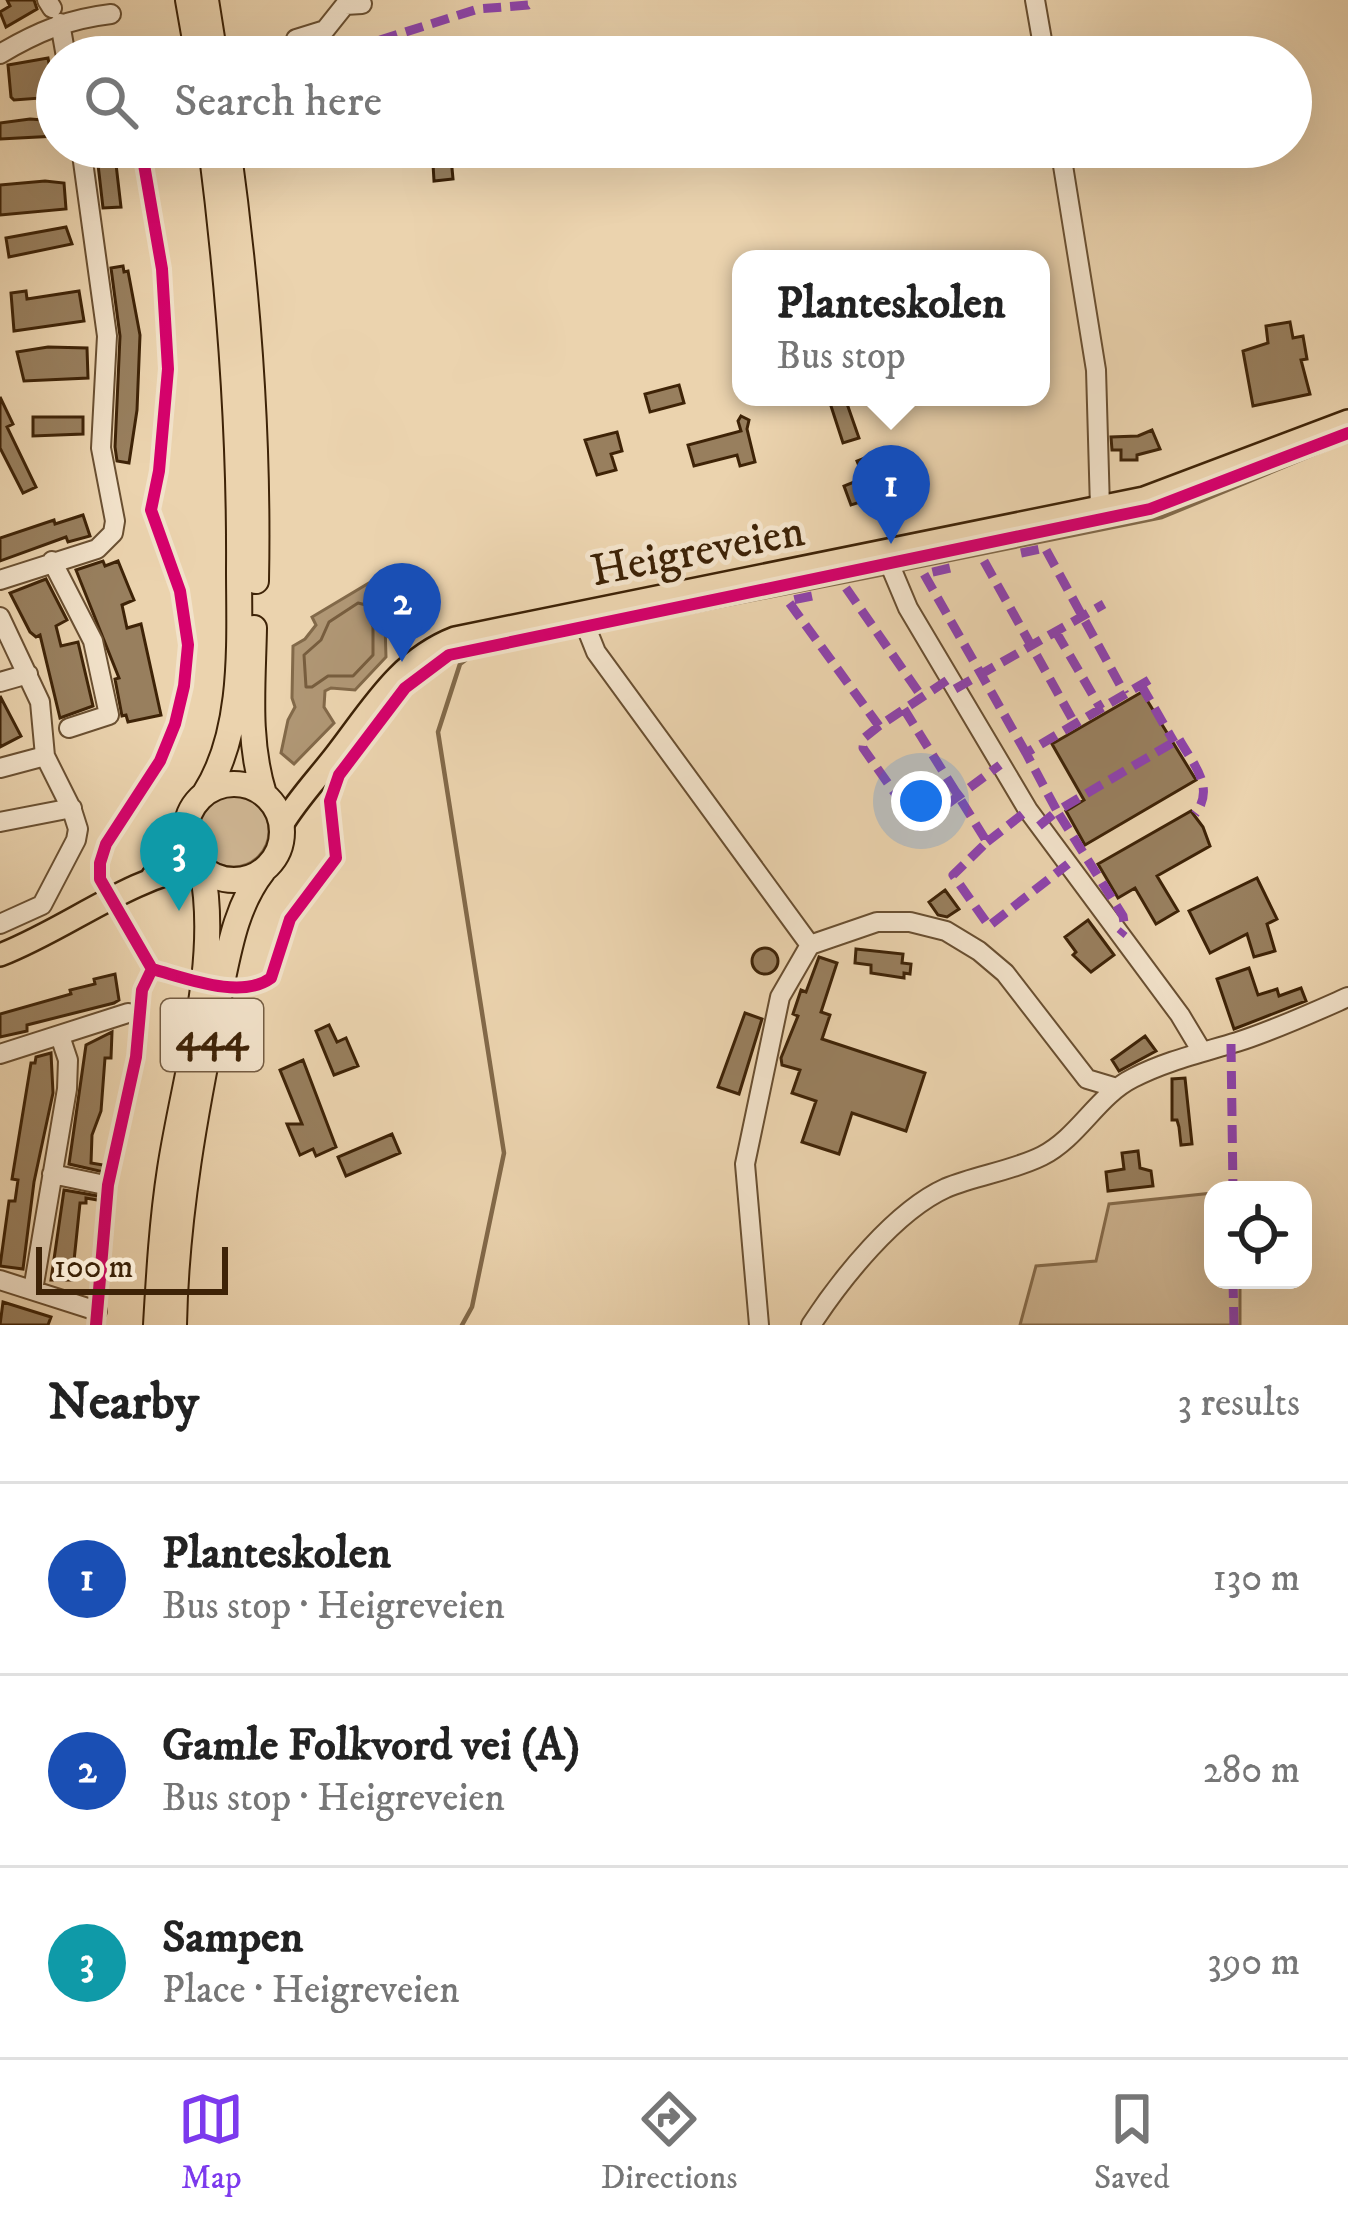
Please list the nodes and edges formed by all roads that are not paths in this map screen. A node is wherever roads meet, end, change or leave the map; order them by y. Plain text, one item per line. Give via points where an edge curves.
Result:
1 (188, 0) edge
2 (206, 0) edge
3 (1036, 0) edge
4 (362, 4) dead end
5 (53, 11) edge
6 (111, 14) dead end
7 (194, 36) edge
8 (212, 36) edge
9 (306, 36) edge
10 (1042, 36) edge
11 (0, 54) edge
12 (84, 168) edge
13 (214, 168) edge
14 (231, 168) edge
15 (1063, 168) edge
16 (1348, 421) edge
17 (1100, 508) junction
18 (52, 561) junction
19 (888, 565) junction
20 (0, 580) edge
21 (0, 617) edge
22 (584, 626) junction
23 (28, 674) junction
24 (0, 682) edge
25 (70, 728) dead end
26 (38, 759) junction
27 (0, 768) edge
28 (320, 773) junction
29 (205, 793) junction
30 (265, 795) junction
31 (72, 808) junction
32 (0, 822) edge
33 (282, 825) junction
34 (185, 829) junction
35 (201, 868) junction
36 (263, 871) junction
37 (150, 879) junction
38 (0, 924) edge
39 (810, 945) junction
40 (0, 955) edge
41 (1348, 997) edge
42 (128, 1012) dead end
43 (60, 1036) junction
44 (1201, 1051) junction
45 (0, 1054) edge
46 (1117, 1088) junction
47 (52, 1174) junction
48 (100, 1184) dead end
49 (0, 1280) edge
50 (33, 1290) junction
51 (97, 1310) dead end
52 (156, 1325) edge
53 (174, 1325) edge
54 (759, 1325) edge
55 (811, 1325) edge

1 - 7 highway
2 - 8 highway
3 - 10 street
4 - 9 street via 345,5 325,30
5 - 6 street
5 - 11 street
12 - 18 street via 107,336 101,448 116,520 97,548
13 - 29 highway via 231,302 239,593 229,733
14 - 30 highway via 254,379 252,729
15 - 17 street via 1096,370
16 - 17 main road, Heigreveien via 1183,486
17 - 19 main road, Heigreveien
18 - 20 street
18 - 25 street via 93,641 109,715
19 - 22 main road, Heigreveien
19 - 44 street via 1028,810
21 - 23 street
22 - 28 main road, Heigreveien via 471,634 429,650 388,685
22 - 39 street
23 - 24 street
23 - 26 street via 40,702
26 - 27 street
26 - 31 street
28 - 30 main road, Heigreveien
28 - 33 main road, Heigreveien
29 - 30 highway via 228,784
29 - 34 highway
30 - 33 highway
31 - 32 street
31 - 38 street via 76,841 42,905
33 - 36 highway, 444 via 279,850
34 - 35 highway, 444
34 - 37 main road
35 - 36 highway via 232,880
35 - 37 main road
35 - 52 highway, 444 via 206,947 169,1171
36 - 53 highway, 444 via 240,910 208,1050
37 - 40 main road
39 - 46 street via 877,922 946,931 1005,973 1087,1079
39 - 54 street via 780,997 747,1146
41 - 44 street
42 - 43 street
43 - 45 street
43 - 47 street via 68,1076
44 - 46 street
46 - 55 street via 1048,1152 918,1205
47 - 48 street
47 - 50 street
49 - 50 street
50 - 51 street

